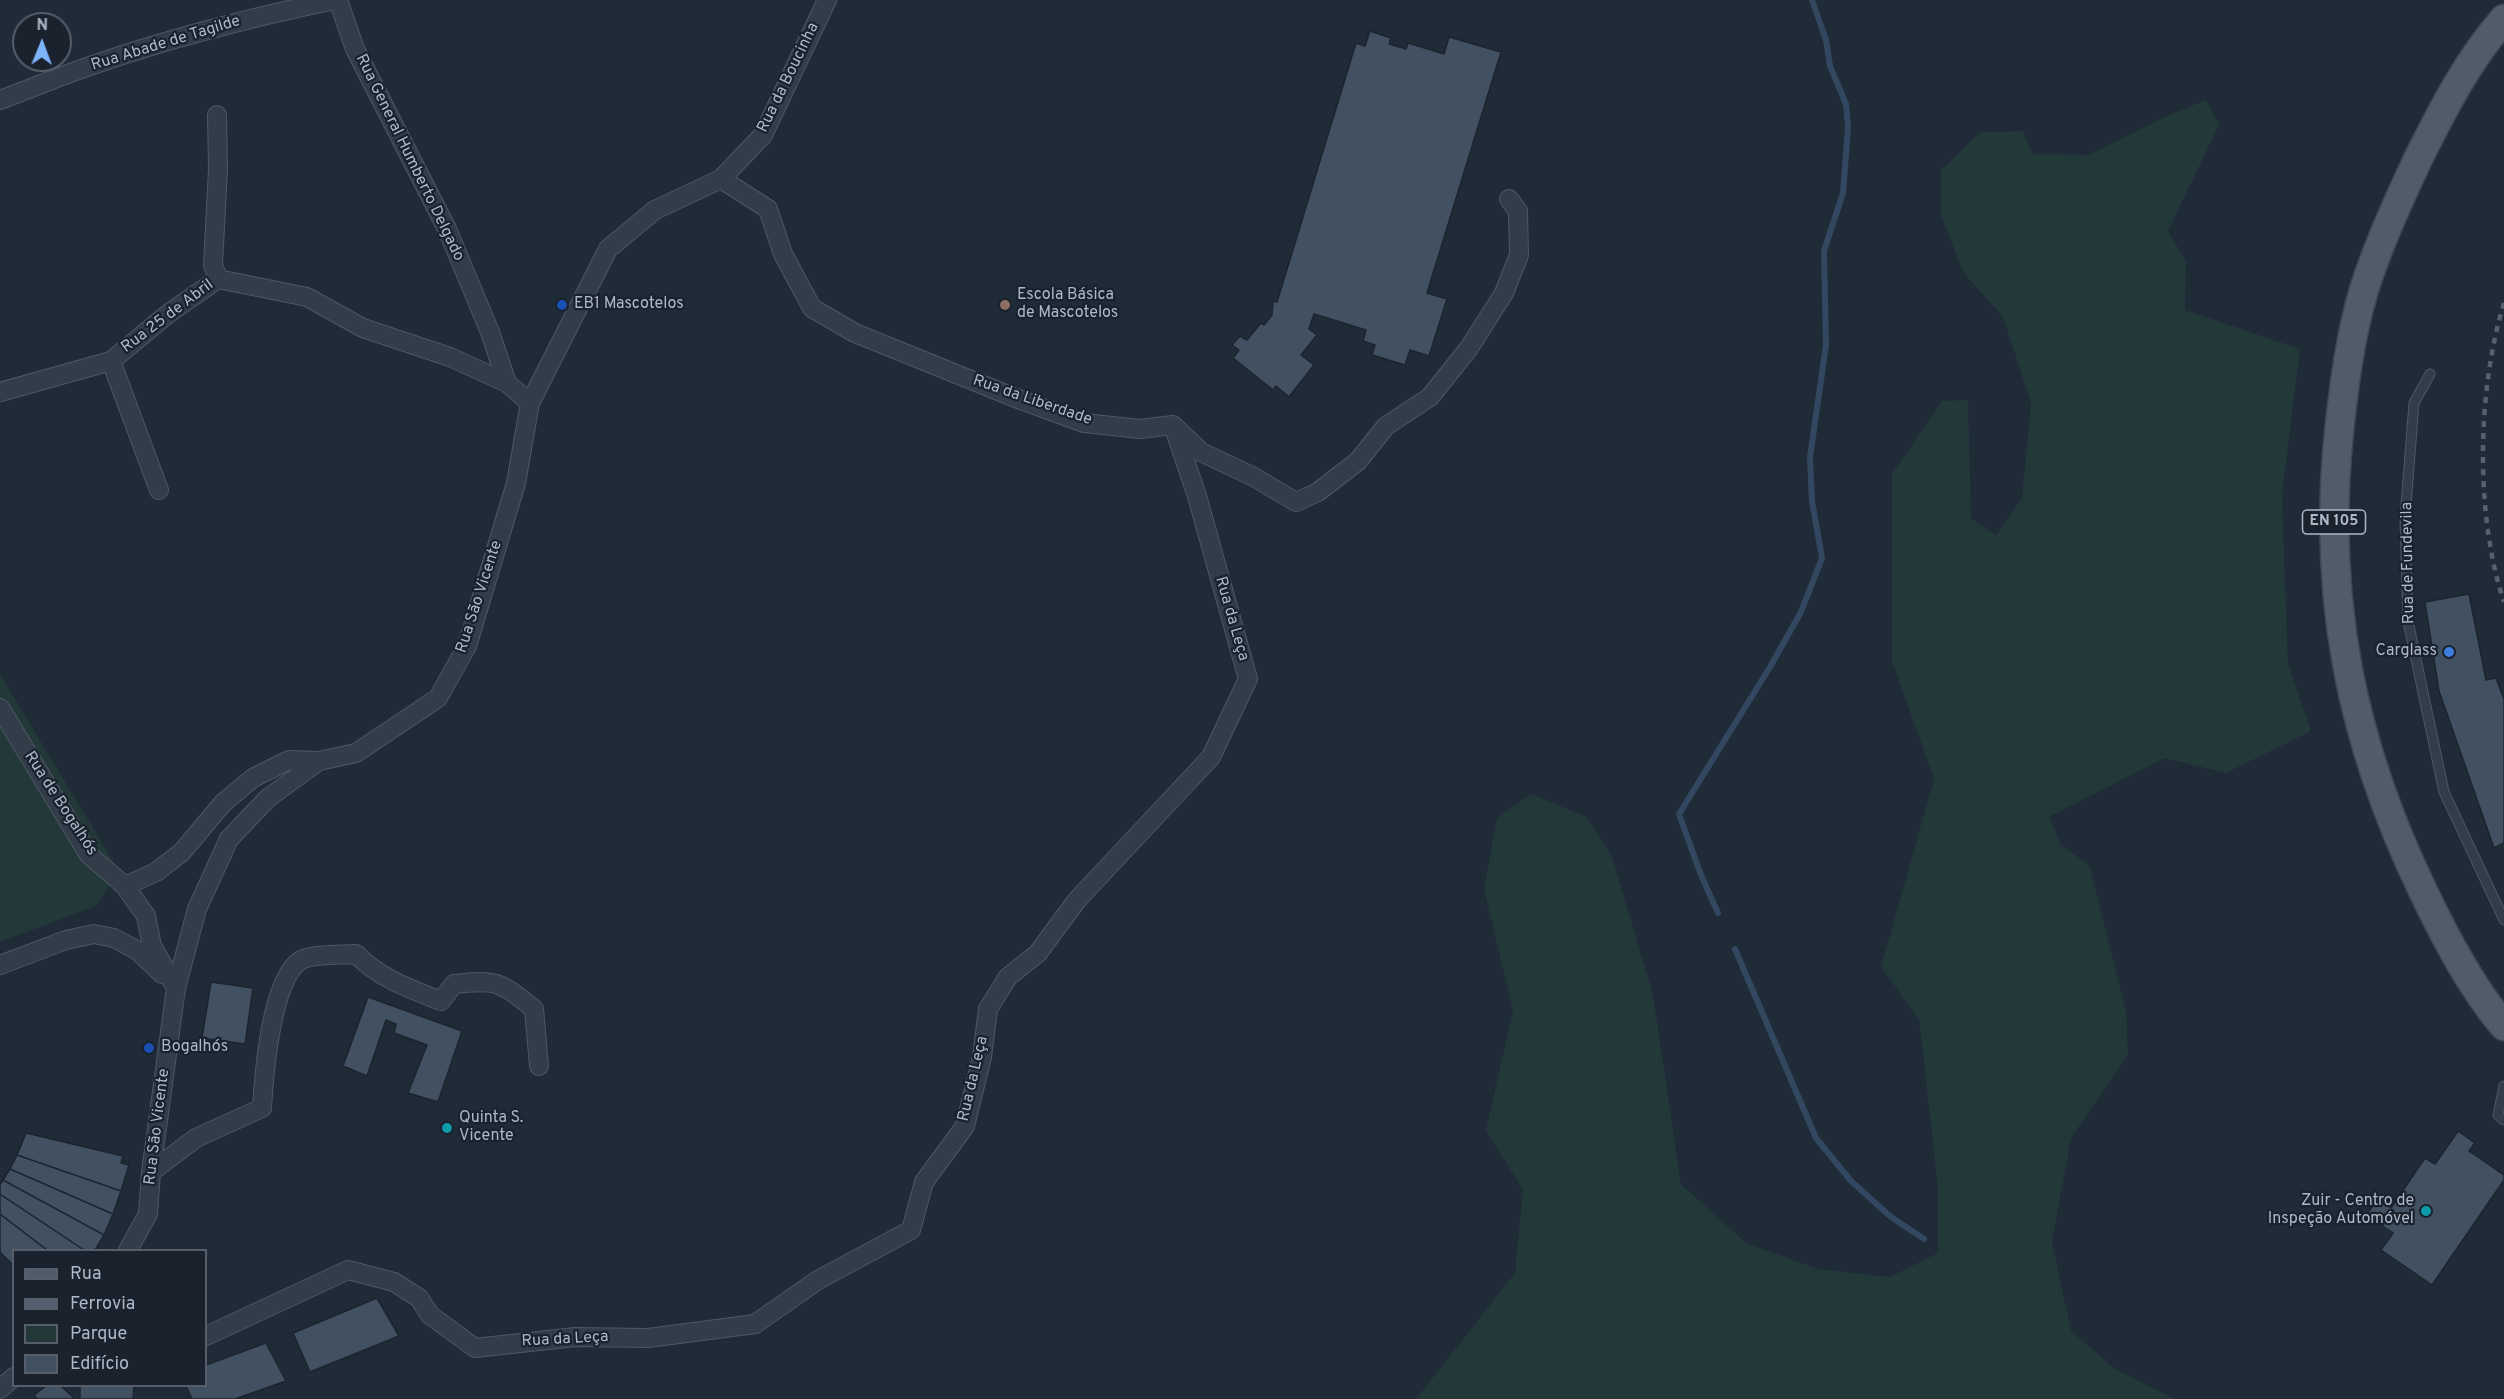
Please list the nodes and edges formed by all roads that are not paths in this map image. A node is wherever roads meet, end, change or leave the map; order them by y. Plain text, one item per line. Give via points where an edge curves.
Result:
1 (337, 0) edge
2 (827, 0) edge
3 (2504, 19) edge
4 (0, 100) edge
5 (217, 115) dead end
6 (721, 179) junction
7 (1509, 199) dead end
8 (218, 279) junction
9 (111, 361) junction
10 (2430, 374) dead end
11 (507, 383) junction
12 (0, 392) edge
13 (530, 403) junction
14 (1173, 425) junction
15 (159, 490) dead end
16 (0, 708) edge
17 (319, 761) junction
18 (125, 886) junction
19 (2504, 920) edge
20 (0, 965) edge
21 (176, 988) junction
22 (2504, 1026) edge
23 (539, 1066) dead end
24 (2504, 1086) edge
25 (2504, 1120) edge
26 (151, 1172) junction
27 (130, 1249) edge
28 (207, 1336) edge
29 (12, 1379) edge
30 (0, 1389) edge

1 - 4 street, Rua Abade de Tagilde via 274,12 172,40 91,65
1 - 11 street, Rua General Humberto Delgado via 355,49 447,229
2 - 6 street, Rua da Boucinha via 763,135
3 - 22 main road, EN 105 via 2465,71 2435,124 2398,200 2363,294 2344,384 2334,480 2334,541 2337,607 2351,695 2370,760 2400,844 2434,913
5 - 8 street via 213,265
6 - 13 street, Rua São Vicente via 655,210 608,249
6 - 14 street, Rua da Liberdade via 768,209 783,254 812,308 855,333 1084,423 1140,429
7 - 14 street via 1518,211 1519,255 1504,293 1470,348 1430,397 1386,426 1358,461 1318,492 1296,502 1201,452
8 - 9 street, Rua 25 de Abril
8 - 11 street, Rua 25 de Abril via 307,297 363,328 450,357
9 - 12 street, Rua 25 de Abril
9 - 15 street
10 - 19 lane, Rua de Fundevila via 2414,403 2405,518 2408,621 2444,792
11 - 13 street, Rua 25 de Abril
13 - 17 street, Rua São Vicente via 516,483 467,646 438,698 356,753
14 - 28 street, Rua da Leça via 1248,679 1211,757 1077,900 1038,953 1008,977 988,1009 982,1057 965,1126 924,1182 911,1230 818,1280 755,1324 648,1338 575,1337 475,1348 430,1316 419,1298 394,1282 348,1270
16 - 18 street, Rua de Bogalhós via 89,855
17 - 18 street via 289,760 253,778 223,803 182,852 156,872
17 - 21 street, Rua São Vicente via 268,798 229,838 197,909
18 - 21 street, Rua de Bogalhós via 146,916 152,945
20 - 21 street via 66,940 94,934 138,951
21 - 26 street, Rua São Vicente
23 - 26 street via 534,1009 508,988 487,980 454,984 441,1001 369,969 356,954 302,960 287,974 271,1023 262,1108 196,1138
24 - 25 lane via 2498,1114
26 - 27 street, Rua São Vicente via 148,1214
29 - 30 street

